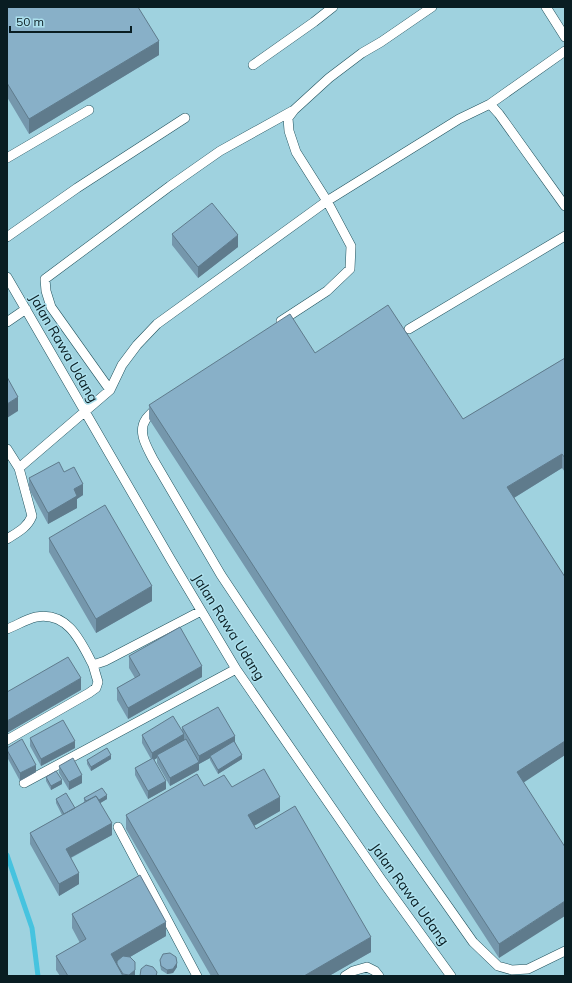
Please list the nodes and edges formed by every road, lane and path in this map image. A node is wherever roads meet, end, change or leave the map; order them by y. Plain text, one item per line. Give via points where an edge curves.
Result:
1 (333, 7) edge
2 (432, 7) edge
3 (546, 7) edge
4 (565, 37) edge
5 (565, 51) edge
6 (253, 65) dead end
7 (490, 104) junction
8 (89, 110) dead end
9 (294, 111) junction
10 (185, 118) dead end
11 (7, 158) edge
12 (327, 201) junction
13 (565, 206) edge
14 (565, 236) edge
15 (7, 237) edge
16 (7, 277) edge
17 (26, 309) junction
18 (7, 322) edge
19 (276, 325) edge
20 (409, 330) dead end
21 (110, 390) junction
22 (161, 403) edge
23 (85, 412) junction
24 (7, 450) edge
25 (19, 468) junction
26 (7, 539) edge
27 (201, 611) junction
28 (7, 630) edge
29 (93, 666) junction
30 (236, 669) junction
31 (7, 740) edge
32 (24, 783) dead end
33 (118, 827) dead end
34 (565, 952) edge
35 (197, 976) edge
36 (345, 976) edge
37 (379, 976) edge
38 (451, 976) edge

1 - 6 lane
2 - 9 lane via 329,78
3 - 4 lane
5 - 7 lane
7 - 12 lane via 459,119
7 - 13 lane
8 - 11 lane
9 - 12 lane via 288,118 289,131 296,152
9 - 21 lane via 220,151 45,279 51,307
10 - 15 lane via 76,188
12 - 19 lane via 351,246 350,269 327,290
12 - 21 lane via 157,324 122,365
14 - 20 lane
16 - 17 lane, Jalan Rawa Udang
17 - 18 lane
17 - 23 lane, Jalan Rawa Udang
21 - 23 lane
22 - 34 lane via 146,419 142,428 144,440 153,459 221,575 473,942 498,966 512,970 528,969
23 - 25 lane
23 - 27 lane, Jalan Rawa Udang
24 - 25 lane
25 - 26 lane via 32,516 25,528
27 - 29 lane
27 - 30 lane, Jalan Rawa Udang
28 - 29 lane via 36,617 54,617 71,627
29 - 31 lane via 98,682 96,688
30 - 32 lane
30 - 38 lane, Jalan Rawa Udang
33 - 35 lane
36 - 37 lane via 367,967

